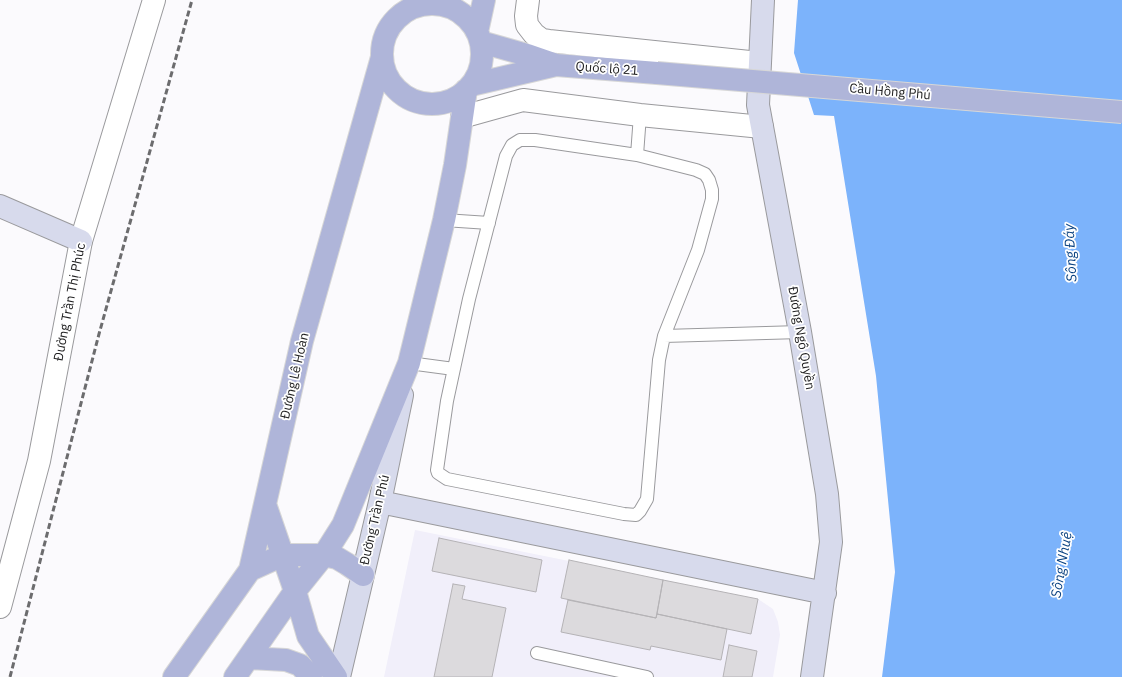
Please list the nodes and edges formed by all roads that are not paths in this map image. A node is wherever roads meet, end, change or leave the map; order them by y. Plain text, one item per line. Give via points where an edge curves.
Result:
1 (154, 0) edge
2 (484, 0) edge
3 (528, 0) edge
4 (763, 0) edge
5 (413, 4) edge
6 (479, 37) junction
7 (382, 57) junction
8 (759, 63) junction
9 (556, 65) junction
10 (657, 73) joint
11 (469, 88) junction
12 (1122, 112) edge
13 (640, 115) junction
14 (462, 117) junction
15 (762, 127) junction
16 (637, 155) junction
17 (0, 206) edge
18 (444, 220) junction
19 (489, 223) junction
20 (81, 241) junction
21 (800, 332) junction
22 (664, 336) junction
23 (408, 363) junction
24 (454, 369) junction
25 (380, 502) junction
26 (265, 504) junction
27 (6, 554) edge
28 (283, 555) junction
29 (324, 555) junction
30 (250, 570) junction
31 (363, 575) junction
32 (295, 592) junction
33 (825, 593) junction
34 (0, 607) edge
35 (537, 653) dead end
36 (249, 658) junction
37 (174, 677) edge
38 (235, 677) edge
39 (311, 677) edge
40 (336, 677) edge
41 (339, 677) edge
42 (647, 677) edge
43 (812, 677) edge

1 - 20 street, Đường Trần Thị Phúc
2 - 6 main road
3 - 8 street via 527,25 542,40
4 - 8 street, Đường Ngô Quyền
5 - 6 main road via 441,5 456,10 468,19
5 - 7 main road via 389,28 383,42
6 - 9 main road, Quốc lộ 21
6 - 11 main road via 482,59 477,76
7 - 11 main road via 385,73 406,97 421,102 437,103 452,99
7 - 26 main road, Đường Lê Hoàn via 302,341
8 - 15 street, Đường Ngô Quyền via 758,105
9 - 10 main road, Quốc lộ 21
9 - 11 main road, Quốc lộ 21
10 - 12 main road, Cầu Hồng Phú, bridge
11 - 14 main road
13 - 14 street via 523,100
13 - 15 street
13 - 16 lane
14 - 18 main road
15 - 21 street, Đường Ngô Quyền
16 - 19 lane via 520,140 512,144 506,156
16 - 22 lane via 705,174 712,190 712,199 698,250
17 - 20 street
18 - 19 lane
18 - 23 main road
19 - 24 lane
20 - 27 street, Đường Trần Thị Phúc via 38,461
21 - 22 lane
21 - 33 street, Đường Ngô Quyền via 827,494 831,542
22 - 24 lane via 659,360 647,499 636,515 447,479 438,473 436,465
23 - 24 lane
23 - 25 street, Đường Trần Phú
23 - 29 main road via 343,525
25 - 31 street, Đường Trần Phú
25 - 33 street
26 - 28 main road
26 - 30 main road, Đường Lê Hoàn
27 - 34 street, Đường Trần Thị Phúc
28 - 29 main road
28 - 30 main road
28 - 32 main road
29 - 31 main road via 336,558
29 - 32 main road
30 - 37 main road, Đường Lê Hoàn
31 - 41 street, Đường Trần Phú
32 - 36 main road
32 - 40 main road via 308,636
33 - 43 street, Đường Ngô Quyền
35 - 42 lane
36 - 38 main road
36 - 39 main road via 286,660 300,665

